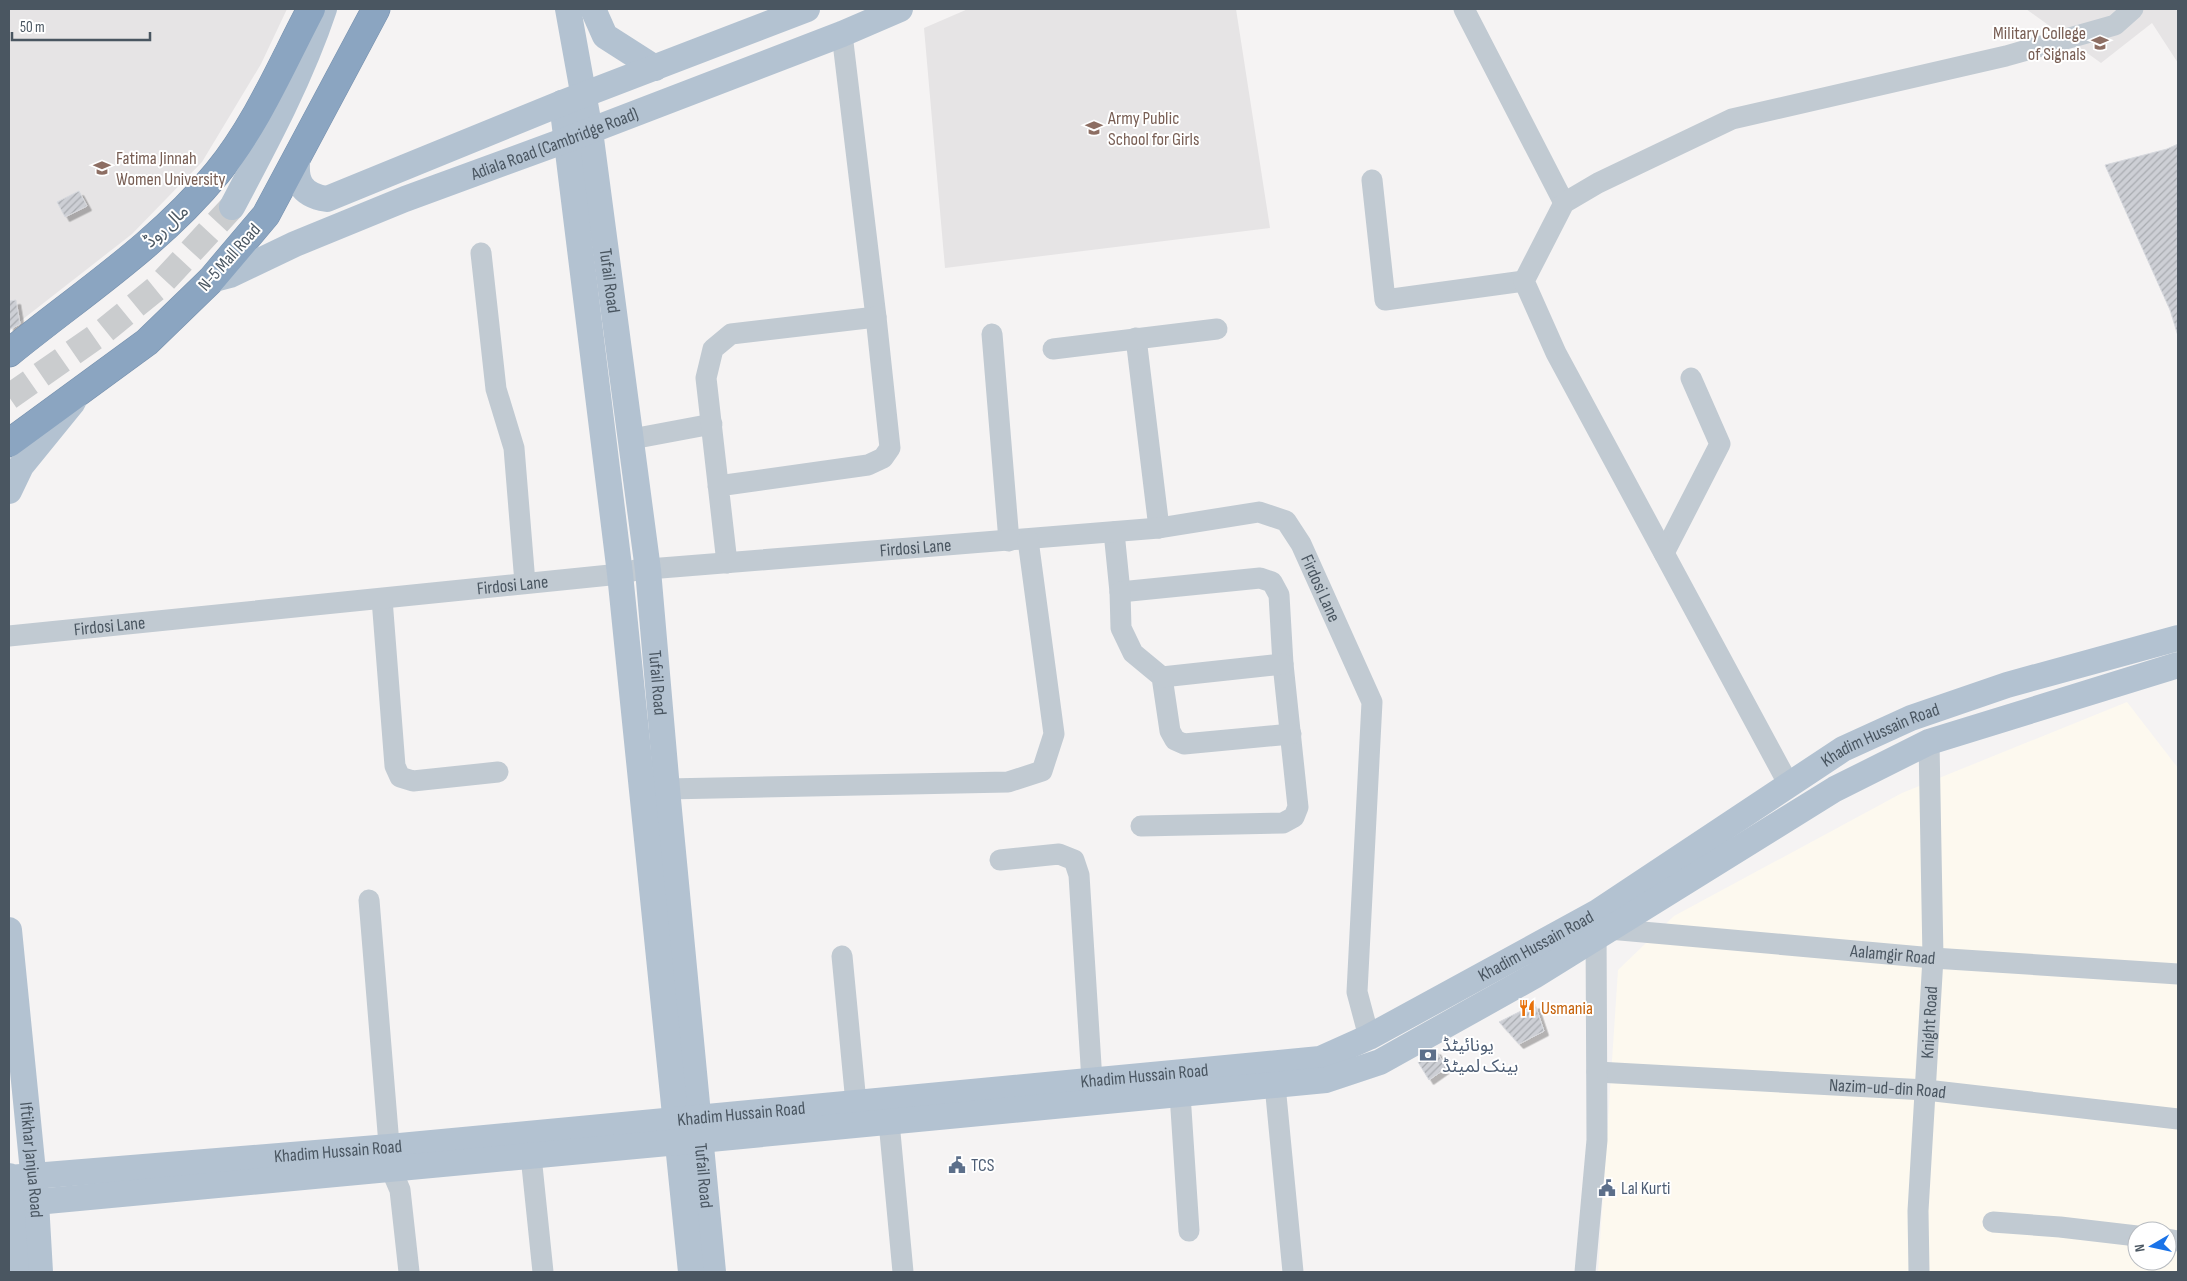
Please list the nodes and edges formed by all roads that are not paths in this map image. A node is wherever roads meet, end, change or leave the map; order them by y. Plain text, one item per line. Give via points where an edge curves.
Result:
1 (311, 9) edge
2 (324, 9) edge
3 (376, 9) edge
4 (568, 9) edge
5 (593, 9) edge
6 (807, 9) edge
7 (900, 9) edge
8 (1464, 9) edge
9 (2133, 9) edge
10 (842, 34) junction
11 (655, 68) junction
12 (573, 99) junction
13 (578, 135) junction
14 (298, 154) junction
15 (1372, 180) dead end
16 (1564, 203) junction
17 (232, 208) tunnel mouth
18 (481, 253) dead end
19 (211, 280) junction
20 (1524, 281) junction
21 (876, 317) junction
22 (1217, 329) dead end
23 (992, 334) dead end
24 (1136, 338) junction
25 (1053, 348) dead end
26 (9, 353) edge
27 (1691, 378) dead end
28 (81, 392) junction
29 (712, 424) junction
30 (632, 439) junction
31 (9, 443) edge
32 (718, 486) junction
33 (9, 491) edge
34 (1159, 528) junction
35 (1114, 532) junction
36 (1019, 541) junction
37 (1664, 553) junction
38 (727, 563) junction
39 (648, 570) junction
40 (620, 574) junction
41 (525, 583) junction
42 (1120, 592) junction
43 (382, 599) junction
44 (9, 636) edge
45 (2178, 638) edge
46 (1283, 664) junction
47 (2178, 664) edge
48 (1162, 677) junction
49 (1290, 734) junction
50 (1928, 742) junction
51 (498, 772) dead end
52 (1789, 785) junction
53 (667, 789) junction
54 (1141, 826) dead end
55 (1000, 860) dead end
56 (369, 900) dead end
57 (1600, 927) junction
58 (9, 930) edge
59 (842, 956) dead end
60 (1933, 958) junction
61 (2178, 974) edge
62 (1369, 1037) junction
63 (1597, 1072) junction
64 (1092, 1081) junction
65 (1275, 1085) junction
66 (1926, 1090) junction
67 (1180, 1094) junction
68 (856, 1103) junction
69 (2178, 1119) edge
70 (889, 1122) junction
71 (687, 1130) junction
72 (531, 1156) junction
73 (390, 1158) junction
74 (17, 1177) edge
75 (36, 1202) junction
76 (1993, 1222) dead end
77 (1189, 1230) dead end
78 (2127, 1235) edge
79 (16, 1272) edge
80 (40, 1272) edge
81 (409, 1272) edge
82 (543, 1272) edge
83 (691, 1272) edge
84 (713, 1272) edge
85 (903, 1272) edge
86 (1293, 1272) edge
87 (1585, 1272) edge
88 (1920, 1272) edge

1 - 26 highway, مال روڈ via 255,117 218,172 176,218 133,256
2 - 17 main road via 274,128
3 - 14 highway, N-5 Mall Road
4 - 12 main road, Tufail Road
5 - 11 main road via 605,36
6 - 11 main road, Adiala Road (Cambridge Road)
7 - 10 main road, Adiala Road (Cambridge Road)
8 - 16 street
9 - 16 street via 2115,25 2006,56 1732,119 1598,183
10 - 13 main road, Adiala Road (Cambridge Road)
10 - 21 street
11 - 12 main road, Adiala Road (Cambridge Road)
12 - 13 main road, Tufail Road
12 - 14 main road, Adiala Road (Cambridge Road) via 327,199 312,197 301,187 296,169
13 - 19 main road, Adiala Road (Cambridge Road) via 405,199 295,244 230,275
13 - 30 main road, Tufail Road
13 - 40 main road, Tufail Road
14 - 19 highway, N-5 Mall Road via 266,215
15 - 20 street via 1386,300
16 - 20 street
18 - 41 street via 496,389 514,448
19 - 28 highway, N-5 Mall Road via 146,342
20 - 37 street via 1556,353
21 - 29 street via 731,334 713,349 706,378
21 - 32 street via 890,448 882,458 868,465
22 - 24 street
23 - 36 street
24 - 25 street
24 - 34 street
27 - 37 street via 1720,444
28 - 31 highway, N-5 Mall Road
28 - 33 main road via 21,466
29 - 30 street
29 - 32 street
30 - 39 main road, Tufail Road
32 - 38 street
34 - 35 street, Firdosi Lane
34 - 62 street, Firdosi Lane via 1259,512 1286,521 1301,544 1372,702 1357,992
35 - 36 street, Firdosi Lane
35 - 42 street
36 - 38 street, Firdosi Lane
36 - 53 street via 1054,734 1042,771 1008,782
37 - 52 street
38 - 39 street, Firdosi Lane
39 - 40 street, Firdosi Lane
39 - 53 main road, Tufail Road
40 - 41 street, Firdosi Lane
40 - 71 main road, Tufail Road
41 - 43 street, Firdosi Lane
42 - 46 street via 1260,578 1272,582 1279,595
42 - 48 street via 1121,628 1133,654
43 - 44 street, Firdosi Lane
43 - 51 street via 395,766 400,777 413,780
45 - 52 main road, Khadim Hussain Road via 2007,685 1911,718 1842,749
46 - 48 street
46 - 49 street
47 - 50 main road, Khadim Hussain Road
48 - 49 street via 1170,731 1175,740 1184,744
49 - 54 street via 1298,807 1294,817 1283,823
50 - 57 main road, Khadim Hussain Road via 1835,789
50 - 60 street, Knight Road
52 - 57 main road, Khadim Hussain Road
53 - 71 main road, Tufail Road
55 - 64 street via 1059,854 1074,860 1079,875
56 - 73 street
57 - 60 street, Aalamgir Road
57 - 62 main road, Khadim Hussain Road
57 - 63 street
57 - 65 main road, Khadim Hussain Road via 1534,976 1380,1062 1326,1080
58 - 74 main road, Iftikhar Janjua Road
59 - 68 street
60 - 61 street, Aalamgir Road
60 - 66 street, Knight Road
62 - 64 main road, Khadim Hussain Road via 1320,1059
63 - 66 street, Nazim-ud-din Road
63 - 87 street via 1596,1140
64 - 68 main road, Khadim Hussain Road
65 - 67 main road, Khadim Hussain Road
65 - 86 street
66 - 69 street, Nazim-ud-din Road
66 - 88 street, Knight Road via 1918,1211
67 - 70 main road, Khadim Hussain Road
67 - 77 street
68 - 71 main road, Khadim Hussain Road
70 - 71 main road, Khadim Hussain Road
70 - 85 street
71 - 72 main road, Khadim Hussain Road
71 - 73 main road, Khadim Hussain Road
71 - 83 main road, Tufail Road
71 - 84 main road, Tufail Road
72 - 73 main road, Khadim Hussain Road
72 - 82 street
73 - 74 main road, Khadim Hussain Road
73 - 75 main road, Khadim Hussain Road
73 - 81 street via 400,1190
74 - 75 main road, Iftikhar Janjua Road
74 - 79 main road, Iftikhar Janjua Road
75 - 80 main road, Iftikhar Janjua Road
76 - 78 street

